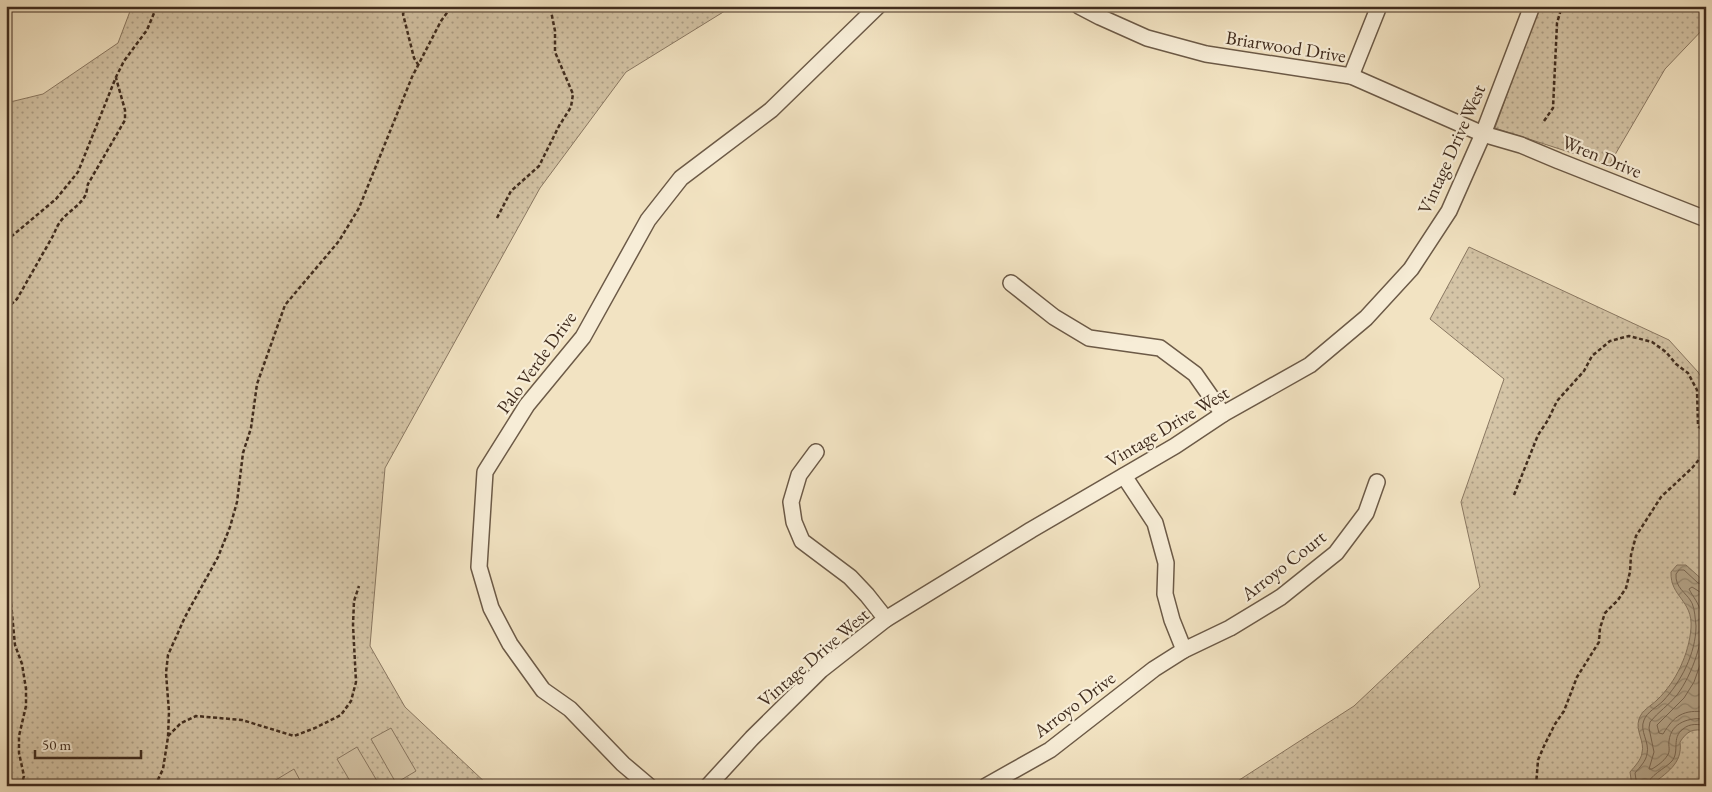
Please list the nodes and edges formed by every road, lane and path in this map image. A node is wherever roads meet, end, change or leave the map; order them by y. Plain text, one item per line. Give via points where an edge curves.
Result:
1 (157, 6) edge
2 (406, 6) edge
3 (452, 6) edge
4 (550, 6) edge
5 (878, 6) edge
6 (1079, 6) edge
7 (1379, 6) edge
8 (1532, 6) edge
9 (1562, 6) edge
10 (419, 66) junction
11 (1351, 76) junction
12 (116, 77) junction
13 (1544, 121) dead end
14 (1483, 134) junction
15 (497, 218) dead end
16 (1706, 219) edge
17 (6, 241) edge
18 (1011, 283) dead end
19 (6, 309) edge
20 (1223, 414) junction
21 (1706, 434) edge
22 (1706, 451) edge
23 (816, 452) dead end
24 (1124, 476) junction
25 (1377, 482) dead end
26 (1514, 495) dead end
27 (6, 585) edge
28 (359, 586) dead end
29 (886, 619) junction
30 (1184, 650) junction
31 (168, 737) junction
32 (21, 786) edge
33 (155, 786) edge
34 (649, 786) edge
35 (708, 786) edge
36 (986, 786) edge
37 (1536, 786) edge

1 - 12 path via 147,30
2 - 10 path via 403,14
3 - 10 path via 441,20
4 - 15 path via 555,52 573,94 571,107 538,166 511,191
5 - 34 street, Palo Verde Drive via 771,110 681,178 648,220 583,337 527,405 485,472 479,567 491,608 510,644 543,690 570,709 617,759
6 - 11 street, Briarwood Drive via 1147,38 1206,54
7 - 11 street
8 - 14 street, Vintage Drive West
9 - 13 path via 1557,23 1553,108
10 - 31 path via 359,208 339,241 285,305 257,384 230,527 168,656
11 - 14 street, Briarwood Drive
12 - 17 path via 78,172 56,199
12 - 19 path via 126,110 125,120 88,184 86,195 56,226 17,300
14 - 16 street, Wren Drive via 1521,144
14 - 20 street, Vintage Drive West via 1449,211 1411,269 1366,318 1310,364
18 - 20 street via 1054,316 1090,338 1160,348 1195,374
20 - 24 street, Vintage Drive West
21 - 26 path via 1698,426 1697,390 1688,372 1652,342 1629,336 1610,341 1592,356 1584,371 1557,401 1538,435
22 - 37 path via 1661,498 1636,536 1626,588 1605,613 1599,642 1576,677 1564,710 1544,746 1538,760
23 - 29 street via 799,475 791,502 794,522 802,541 850,577
24 - 29 street, Vintage Drive West
24 - 30 street via 1155,523 1166,563 1165,594
25 - 30 street, Arroyo Court via 1366,513 1336,553 1281,597 1230,628
27 - 32 path via 26,689 26,706 19,736 24,776
28 - 31 path via 354,601 353,625 356,682 351,701 341,715 294,736 242,720 196,716 181,723
29 - 35 street, Vintage Drive West via 822,670
30 - 36 street, Arroyo Drive via 1154,669 1050,750
31 - 33 path

